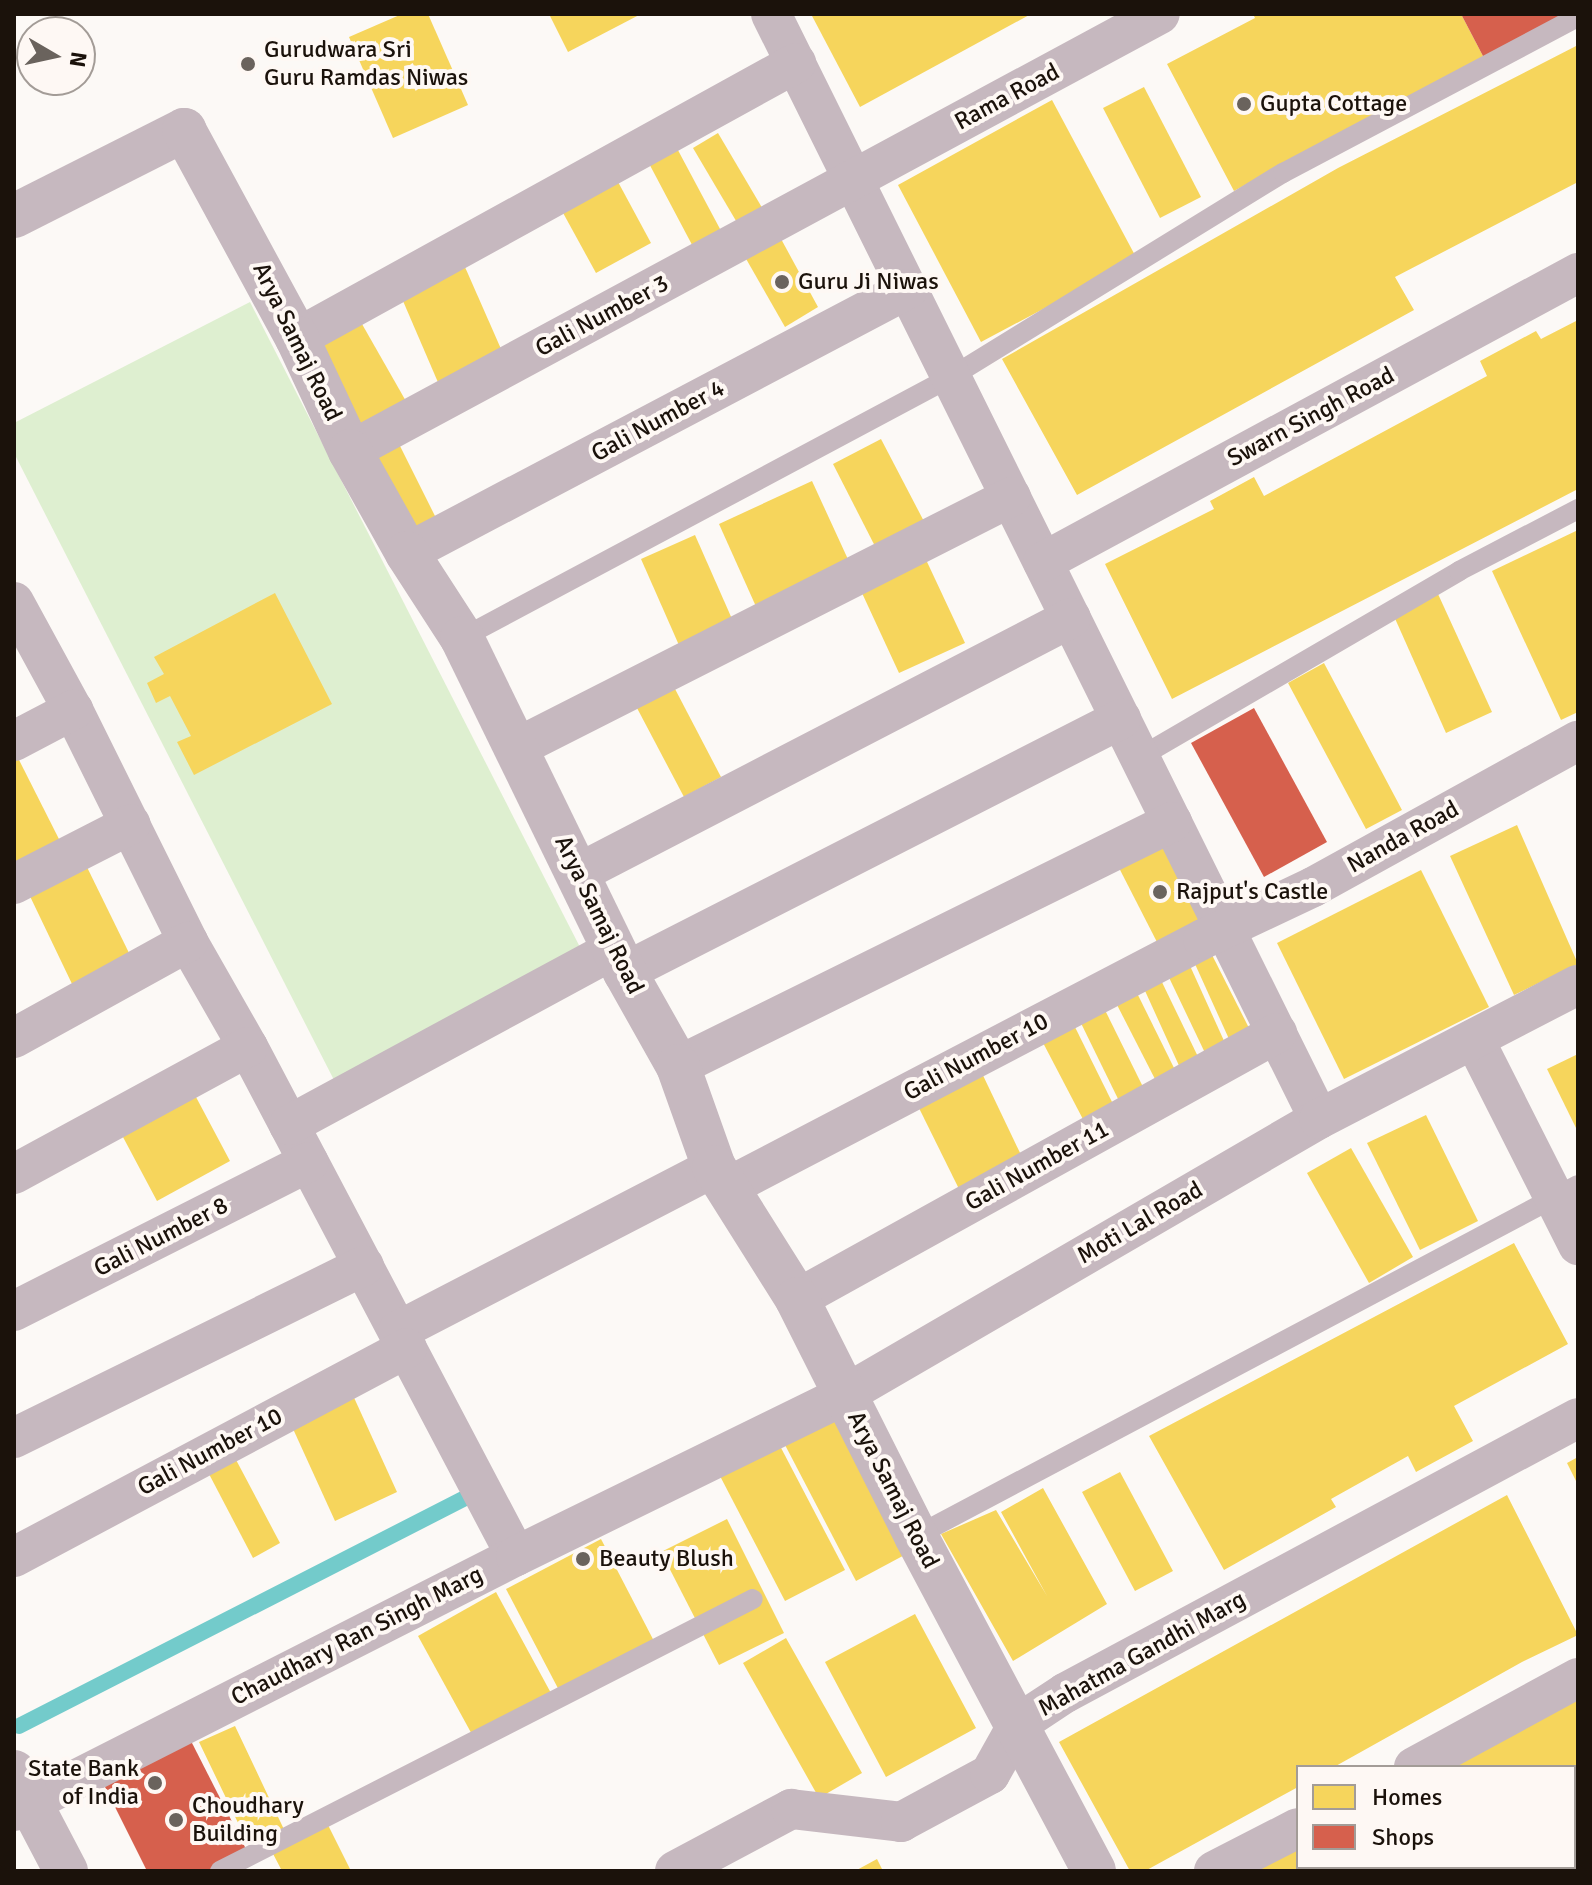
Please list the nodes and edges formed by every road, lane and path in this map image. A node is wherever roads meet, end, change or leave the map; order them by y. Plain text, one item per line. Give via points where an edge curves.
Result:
1 (771, 14) edge
2 (1160, 14) edge
3 (1578, 17) edge
4 (796, 63) junction
5 (854, 181) junction
6 (14, 216) edge
7 (1578, 273) edge
8 (908, 289) junction
9 (297, 338) junction
10 (951, 377) junction
11 (350, 451) junction
12 (1011, 497) junction
13 (1578, 509) edge
14 (407, 553) junction
15 (1043, 562) junction
16 (14, 602) edge
17 (1071, 618) junction
18 (462, 638) junction
19 (24, 646) edge
20 (73, 710) junction
21 (1121, 719) junction
22 (14, 741) edge
23 (1578, 741) edge
24 (516, 748) junction
25 (1140, 757) junction
26 (1172, 822) junction
27 (131, 824) junction
28 (579, 873) junction
29 (14, 884) edge
30 (1225, 928) junction
31 (188, 942) junction
32 (619, 960) junction
33 (1578, 985) edge
34 (1277, 1033) junction
35 (14, 1038) edge
36 (1474, 1039) junction
37 (248, 1047) junction
38 (678, 1066) junction
39 (1319, 1119) junction
40 (289, 1125) junction
41 (309, 1162) junction
42 (14, 1174) edge
43 (721, 1177) junction
44 (1565, 1191) edge
45 (1578, 1245) edge
46 (364, 1266) junction
47 (797, 1299) junction
48 (14, 1311) edge
49 (402, 1339) junction
50 (844, 1395) junction
51 (1578, 1418) edge
52 (14, 1438) edge
53 (702, 1464) joint
54 (916, 1536) junction
55 (516, 1556) junction
56 (14, 1557) edge
57 (753, 1599) dead end
58 (1578, 1678) edge
59 (1018, 1724) junction
60 (1418, 1765) edge
61 (19, 1795) edge
62 (1296, 1829) edge
63 (66, 1871) edge
64 (220, 1871) edge
65 (675, 1871) edge
66 (1094, 1871) edge
67 (1214, 1871) edge

1 - 4 street
2 - 5 street, Rama Road
3 - 10 lane via 1283,173
4 - 5 street
4 - 9 street
5 - 8 street
5 - 11 street, Gali Number 3
6 - 9 street, Arya Samaj Road via 184,130
7 - 15 street, Swarn Singh Road
8 - 10 street
8 - 14 street, Gali Number 4
9 - 11 street, Arya Samaj Road
10 - 12 street
10 - 18 lane
11 - 14 street, Arya Samaj Road
12 - 15 street
12 - 24 street
13 - 25 lane via 1445,579
14 - 18 street, Arya Samaj Road
15 - 17 street
16 - 19 street
17 - 21 street
17 - 28 street
18 - 24 street, Arya Samaj Road
19 - 20 street
20 - 22 street
20 - 27 street
21 - 25 street
21 - 32 street
23 - 30 street, Nanda Road via 1313,887
24 - 28 street, Arya Samaj Road
25 - 26 street
26 - 30 street
26 - 38 street
27 - 29 street
27 - 31 street
28 - 32 street, Arya Samaj Road
30 - 34 street
30 - 43 street, Gali Number 10
31 - 35 street
31 - 37 street
32 - 38 street, Arya Samaj Road
32 - 40 street
33 - 36 street, Moti Lal Road
34 - 39 street
34 - 47 street, Gali Number 11
36 - 39 street, Moti Lal Road
36 - 44 street
37 - 40 street
37 - 42 street
38 - 43 street, Arya Samaj Road
39 - 50 street, Moti Lal Road
40 - 41 street
41 - 46 street
41 - 48 street, Gali Number 8
43 - 47 street, Arya Samaj Road
43 - 49 street, Gali Number 10
44 - 45 street
44 - 54 lane
46 - 49 street
46 - 52 street
47 - 50 street, Arya Samaj Road
49 - 55 street
49 - 56 street, Gali Number 10
50 - 53 street, Moti Lal Road
50 - 54 street, Arya Samaj Road
51 - 59 street, Mahatma Gandhi Marg via 1065,1693
53 - 55 street, Chaudhary Ran Singh Marg
54 - 59 street, Arya Samaj Road
55 - 61 street, Chaudhary Ran Singh Marg
57 - 64 lane
58 - 60 street
59 - 65 street, Mahatma Gandhi Marg via 990,1774 901,1822 791,1809
59 - 66 street, Arya Samaj Road
61 - 63 street
62 - 67 street

